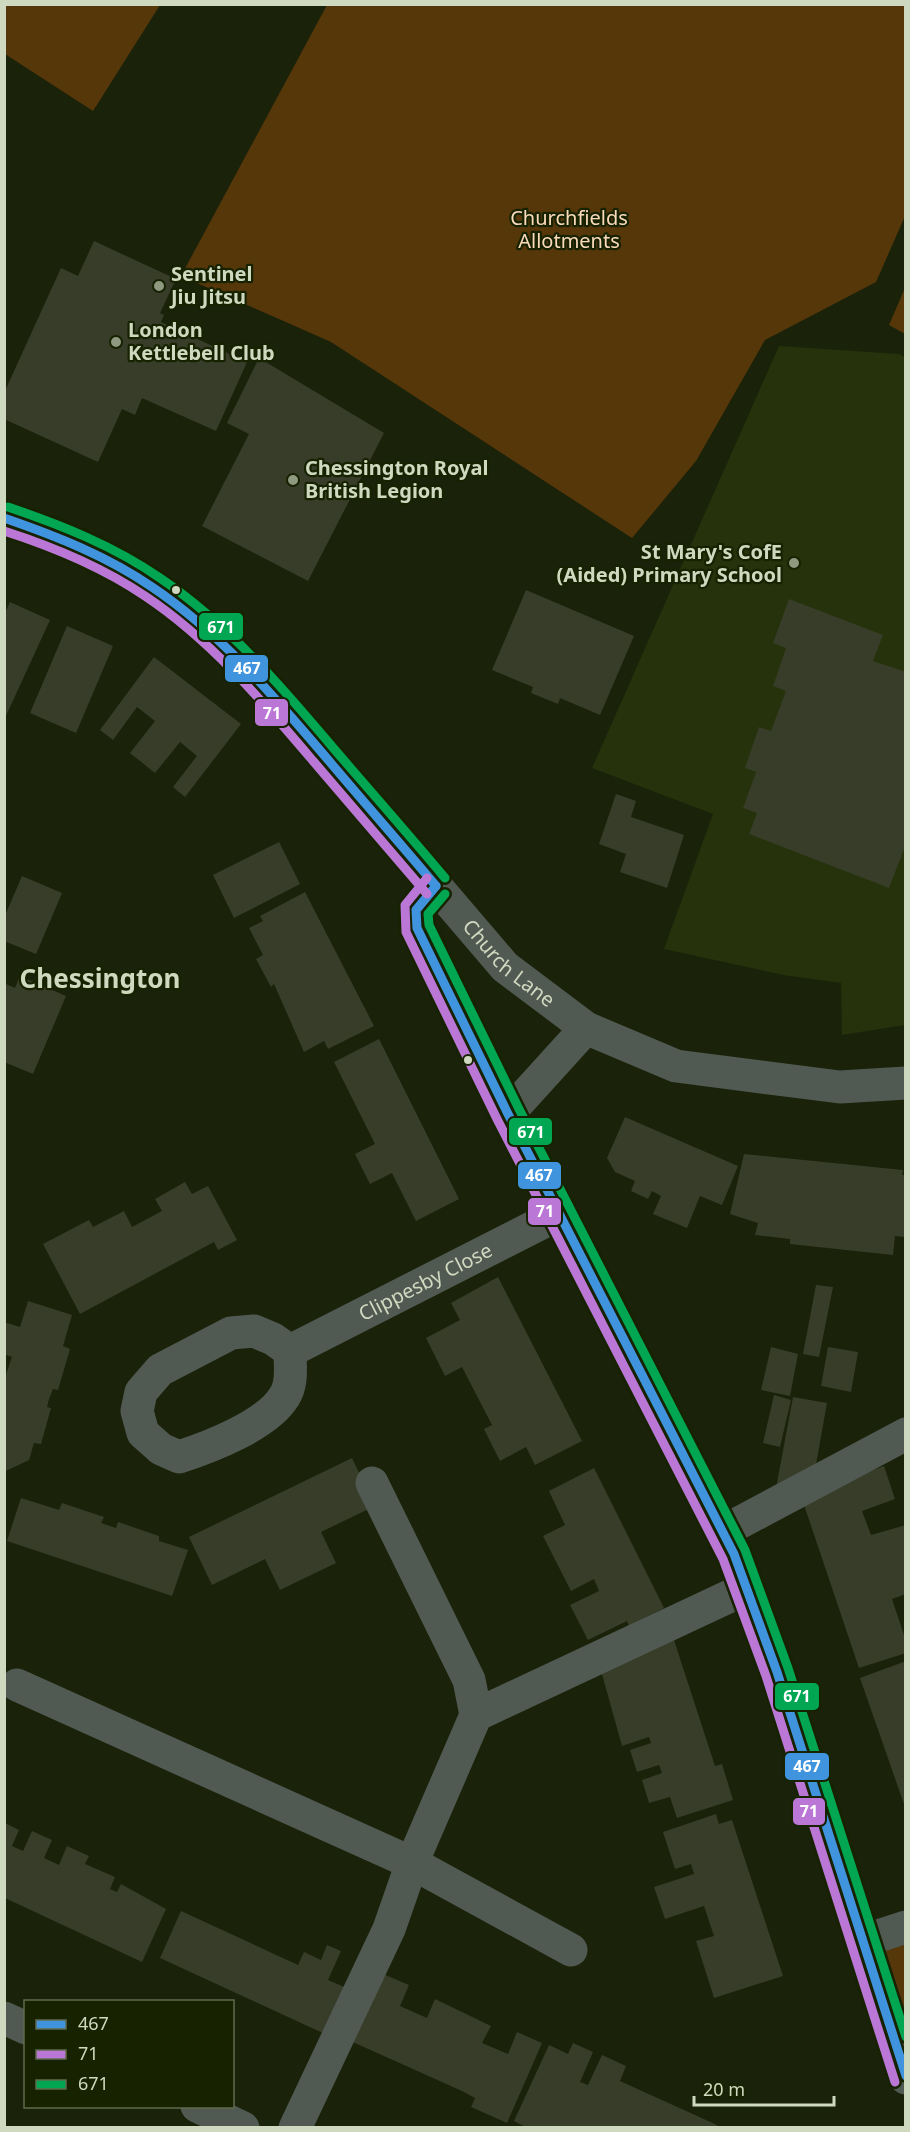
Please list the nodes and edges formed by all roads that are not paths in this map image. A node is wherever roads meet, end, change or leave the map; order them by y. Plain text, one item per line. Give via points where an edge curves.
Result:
1 (4, 518) edge
2 (436, 886) junction
3 (586, 1028) junction
4 (906, 1083) edge
5 (508, 1114) junction
6 (559, 1214) junction
7 (290, 1351) junction
8 (906, 1434) edge
9 (372, 1483) dead end
10 (722, 1532) junction
11 (747, 1588) junction
12 (17, 1685) dead end
13 (476, 1715) junction
14 (412, 1863) junction
15 (906, 1927) edge
16 (863, 1941) junction
17 (571, 1950) dead end
18 (4, 2018) edge
19 (24, 2027) edge
20 (906, 2078) edge
21 (201, 2108) edge
22 (243, 2127) edge
23 (295, 2127) edge

1 - 2 street, Church Lane via 62,538 123,570 170,599 212,633 276,699
2 - 3 street, Church Lane via 505,967
2 - 5 street via 416,910 417,928
3 - 4 street, Church Lane via 676,1066 840,1088
3 - 5 street
5 - 6 street
6 - 7 street, Clippesby Close
6 - 10 street
7 - 7 street via 291,1377 285,1396 267,1417 179,1457 161,1449 143,1432 137,1411 141,1392 160,1370 231,1333 254,1331
8 - 10 street
9 - 13 street via 469,1680
10 - 11 street
11 - 13 street
11 - 16 street
12 - 14 street
13 - 14 street
14 - 17 street
14 - 23 street via 389,1929
15 - 16 street
16 - 20 street
18 - 19 street
21 - 22 street

